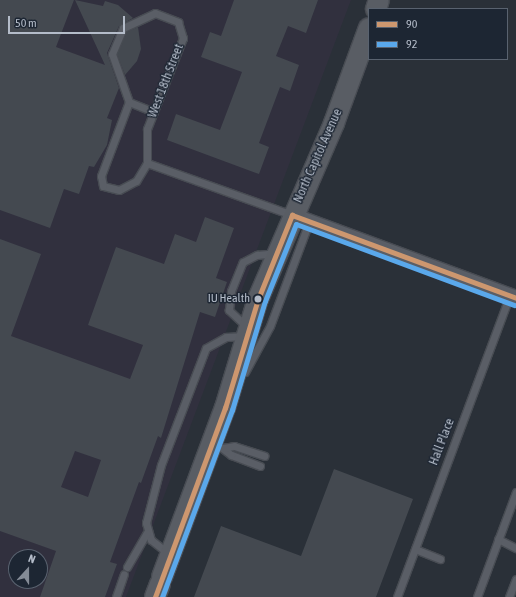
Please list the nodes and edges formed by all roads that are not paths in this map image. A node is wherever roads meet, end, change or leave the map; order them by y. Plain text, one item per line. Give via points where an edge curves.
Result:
1 (368, 31) edge
2 (129, 102) junction
3 (154, 112) junction
4 (147, 163) junction
5 (300, 219) junction
6 (275, 253) junction
7 (513, 297) edge
8 (247, 332) junction
9 (225, 408) junction
10 (217, 446) junction
11 (264, 456) dead end
12 (260, 466) dead end
13 (516, 492) edge
14 (147, 533) junction
15 (498, 539) junction
16 (516, 548) edge
17 (415, 549) junction
18 (170, 555) junction
19 (440, 558) dead end
20 (516, 579) edge
21 (159, 586) edge
22 (116, 597) edge
23 (397, 597) edge
24 (477, 597) edge
25 (509, 597) edge

1 - 5 main road, North Capitol Avenue
2 - 3 lane
2 - 3 lane, West 18th Street via 112,54 122,28 155,13 178,22 183,38
2 - 4 lane, West 18th Street via 101,176 103,186 119,190 136,181
3 - 4 lane, West 18th Street via 148,129
4 - 5 lane
5 - 6 main road, North Capitol Avenue
5 - 7 street
5 - 9 lane via 270,326
6 - 8 main road, North Capitol Avenue
6 - 8 lane via 257,255 243,262 231,291 229,310
7 - 17 lane, Hall Place
8 - 9 main road, North Capitol Avenue
8 - 14 lane via 226,337 206,348 161,465 148,508
9 - 10 main road, North Capitol Avenue
10 - 11 lane via 234,446
10 - 12 lane via 231,455
10 - 18 main road, North Capitol Avenue
13 - 15 lane
14 - 18 lane
14 - 22 lane via 125,570
15 - 16 lane
15 - 24 lane
17 - 19 lane
17 - 23 lane, Hall Place
18 - 21 main road, North Capitol Avenue
20 - 25 lane

